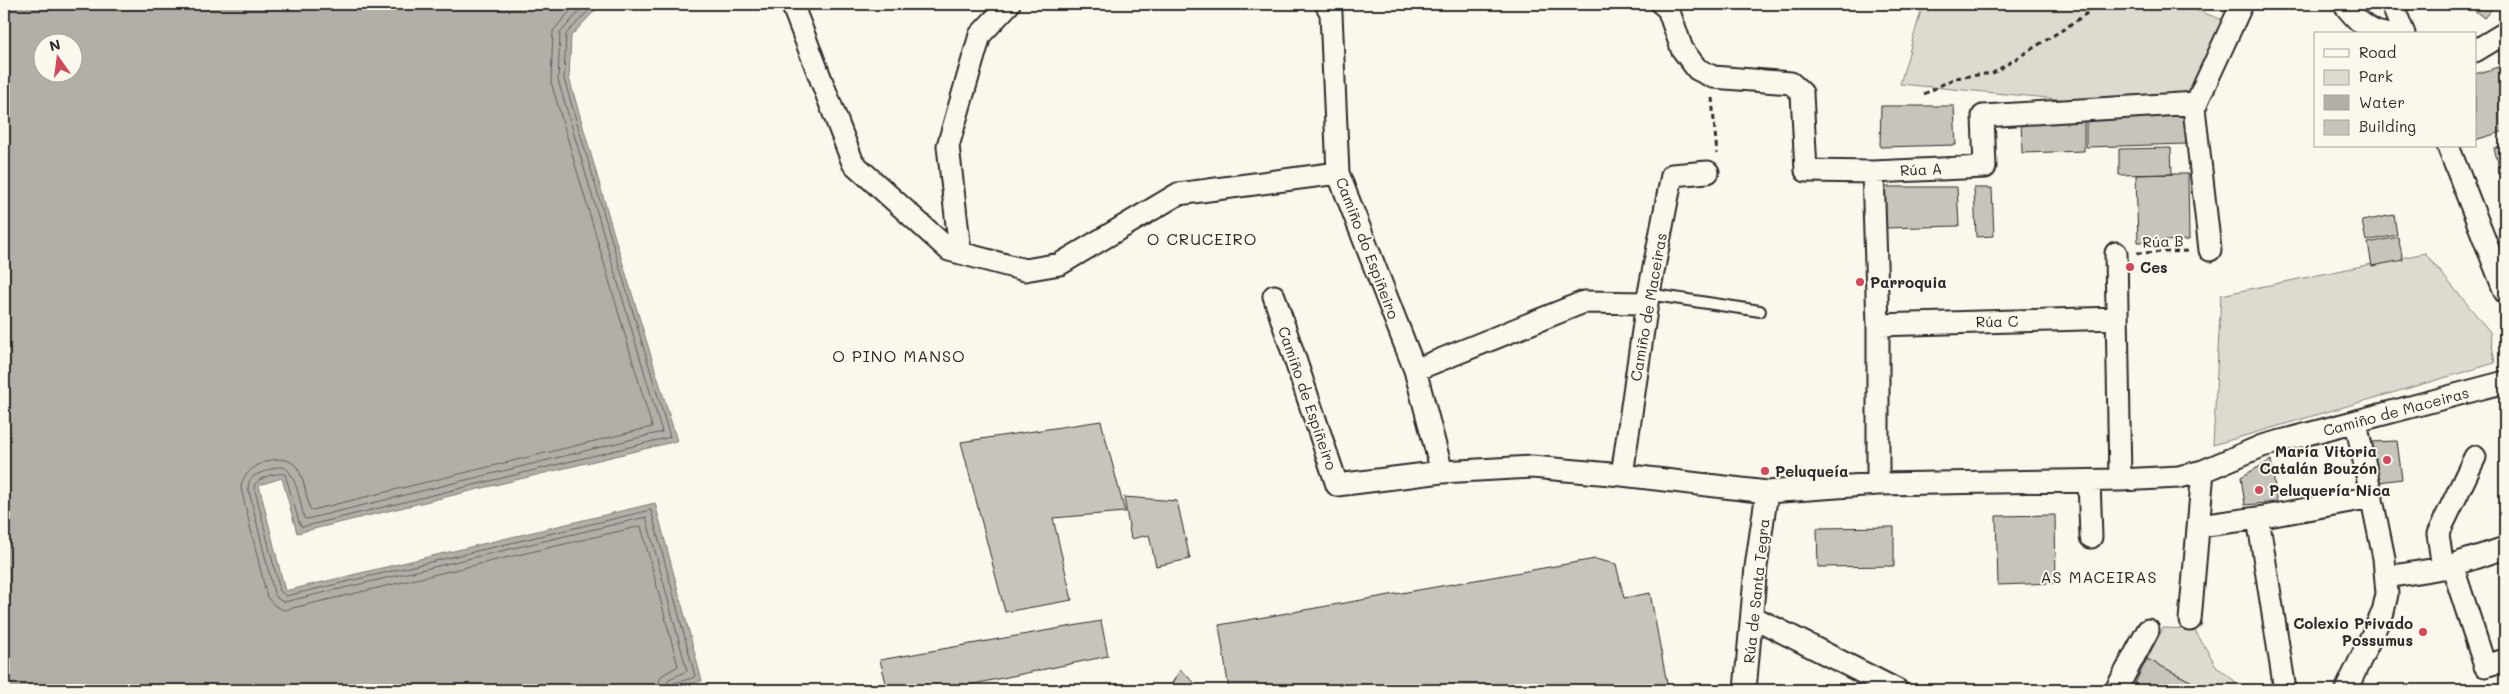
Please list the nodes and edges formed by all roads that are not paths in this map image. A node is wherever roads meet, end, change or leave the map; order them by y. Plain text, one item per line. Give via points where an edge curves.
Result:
1 (792, 4) edge
2 (1008, 4) edge
3 (1326, 4) edge
4 (1662, 4) edge
5 (2242, 4) edge
6 (2344, 4) edge
7 (2392, 4) edge
8 (2380, 32) edge
9 (2403, 32) edge
10 (2505, 33) edge
11 (2476, 50) edge
12 (2197, 104) junction
13 (2449, 148) edge
14 (1708, 172) road end
15 (1873, 172) junction
16 (1338, 173) junction
17 (2210, 250) road end
18 (960, 251) junction
19 (2116, 253) road end
20 (2505, 292) edge
21 (1274, 296) dead end
22 (1647, 298) junction
23 (1760, 311) dead end
24 (2117, 318) junction
25 (1878, 324) junction
26 (1415, 370) junction
27 (2505, 382) edge
28 (2356, 422) junction
29 (2476, 458) dead end
30 (2203, 471) junction
31 (1442, 472) junction
32 (1622, 475) junction
33 (2120, 480) junction
34 (2089, 481) junction
35 (1878, 484) junction
36 (1768, 492) junction
37 (2372, 497) junction
38 (2258, 518) junction
39 (2199, 526) junction
40 (2091, 537) dead end
41 (2505, 548) edge
42 (2447, 566) junction
43 (2388, 577) junction
44 (1753, 617) junction
45 (2190, 620) dead end
46 (2148, 630) dead end
47 (2505, 660) edge
48 (1745, 690) edge
49 (1897, 690) edge
50 (2116, 690) edge
51 (2285, 690) edge
52 (2346, 690) edge

1 - 18 street via 853,163 949,250
2 - 18 street via 980,34 948,146
3 - 16 street, Camiño do Espiñeiro via 1331,13
4 - 15 street, Rúa A via 1668,9 1682,49 1705,73 1791,83 1802,93 1806,171
5 - 12 street
6 - 8 street via 2354,17
7 - 9 street
10 - 11 street
12 - 15 street, Rúa A via 1983,116 1985,167
12 - 17 street via 2194,108 2198,156
13 - 20 street
14 - 22 street, Camiño de Maceiras via 1672,175
15 - 25 street
16 - 18 street via 1178,194 1060,264 1025,270
16 - 26 street, Camiño do Espiñeiro
19 - 24 street
21 - 31 street, Camiño de Espiñeiro via 1337,485
22 - 23 lane
22 - 26 street via 1584,302
22 - 32 street, Camiño de Maceiras
24 - 25 street, Rúa C
24 - 33 street
25 - 35 street
26 - 31 street, Camiño do Espiñeiro
27 - 28 street, Camiño de Maceiras
28 - 30 street, Camiño de Maceiras via 2262,446
28 - 37 street
29 - 42 street via 2438,534
30 - 33 street, Camiño de Maceiras via 2179,477
30 - 39 street
31 - 32 street via 1532,467
32 - 36 street
33 - 34 street, Camiño de Maceiras
34 - 35 street, Camiño de Maceiras
34 - 40 street
35 - 36 street, Camiño de Maceiras
36 - 44 street, Rúa de Santa Tegra via 1756,567
37 - 38 street
37 - 43 street
38 - 39 street
38 - 51 street
39 - 45 street
41 - 42 street
42 - 43 street
42 - 47 street via 2485,666
43 - 52 street via 2383,612
44 - 48 street, Rúa de Santa Tegra
44 - 49 street
46 - 50 street

